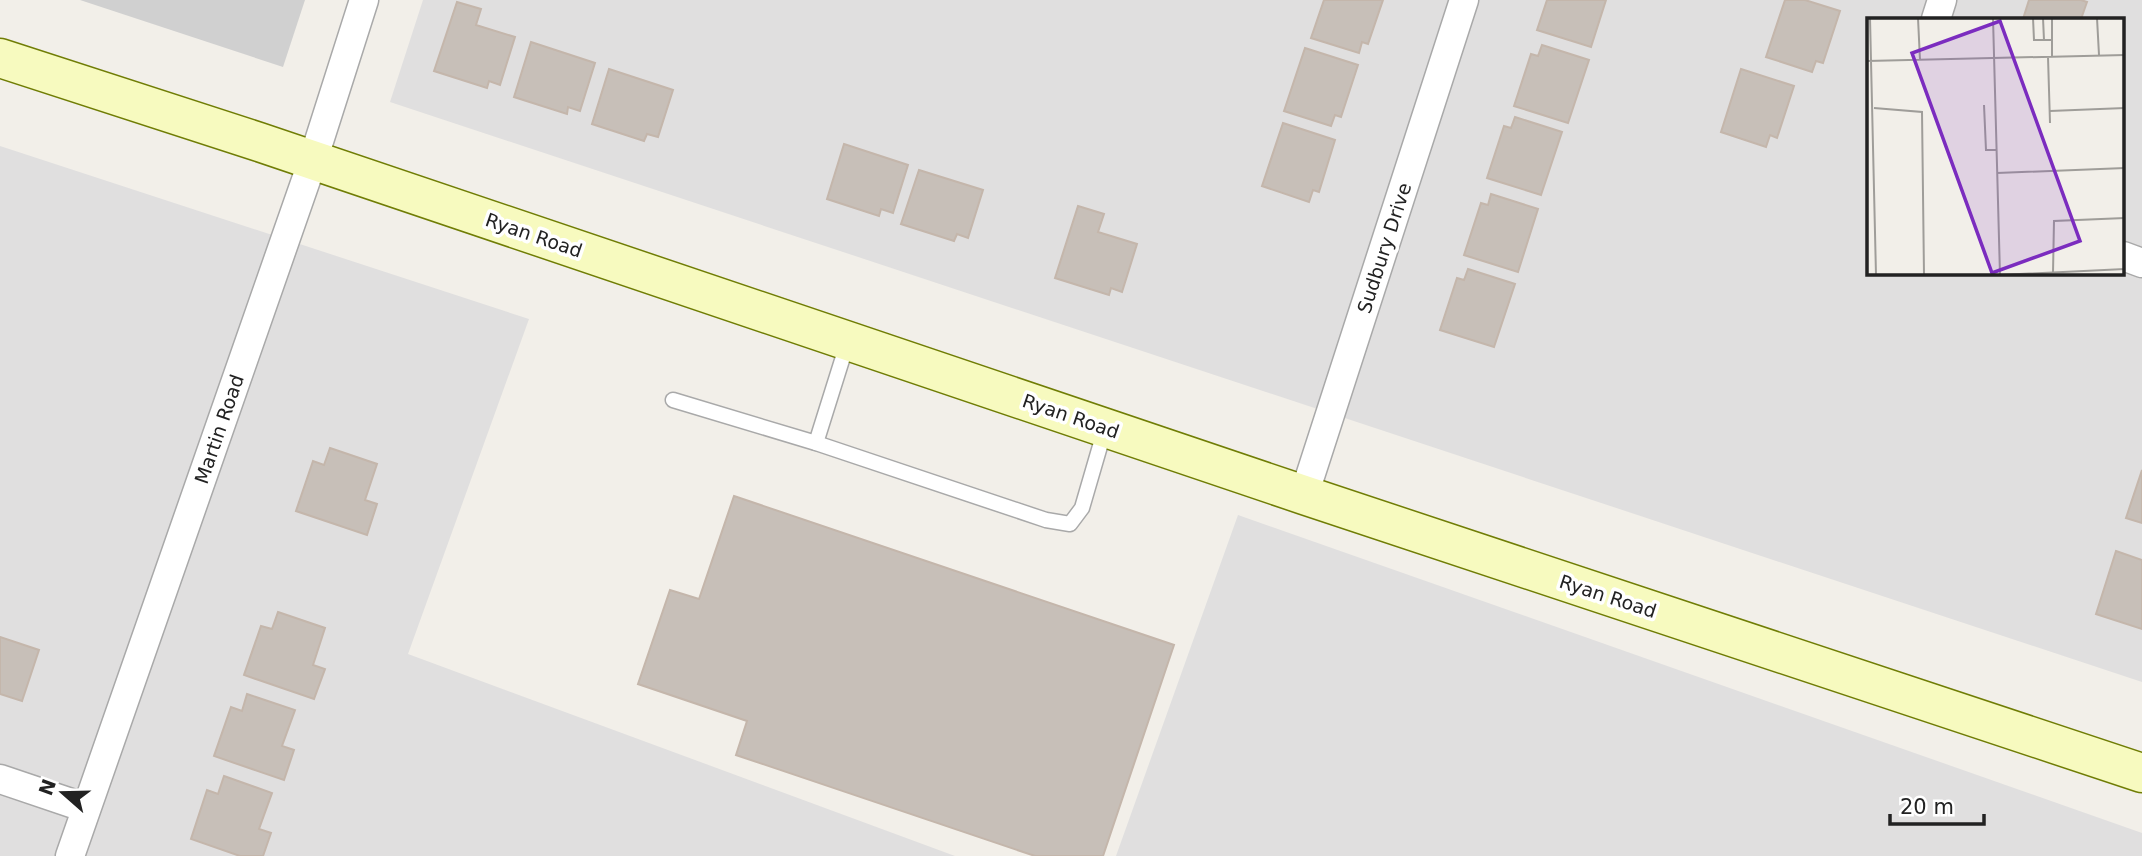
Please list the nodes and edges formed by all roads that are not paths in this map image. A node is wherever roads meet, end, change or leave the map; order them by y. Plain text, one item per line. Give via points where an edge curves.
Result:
1 (364, 0) edge
2 (1464, 0) edge
3 (1942, 0) edge
4 (1936, 18) edge
5 (0, 58) edge
6 (313, 160) junction
7 (2124, 256) edge
8 (2142, 262) edge
9 (848, 341) junction
10 (673, 400) dead end
11 (1105, 428) junction
12 (816, 443) junction
13 (1304, 495) junction
14 (2142, 773) edge
15 (0, 779) edge
16 (86, 808) junction
17 (70, 856) edge

1 - 6 street, Martin Road
2 - 13 street, Sudbury Drive
3 - 4 street
5 - 6 main road, Ryan Road
6 - 9 main road, Ryan Road
6 - 16 street, Martin Road
7 - 8 street
9 - 11 main road, Ryan Road
9 - 12 lane
10 - 12 lane
11 - 12 lane via 1082,508 1070,524
11 - 13 main road, Ryan Road
13 - 14 main road, Ryan Road
15 - 16 street
16 - 17 street, Martin Road

